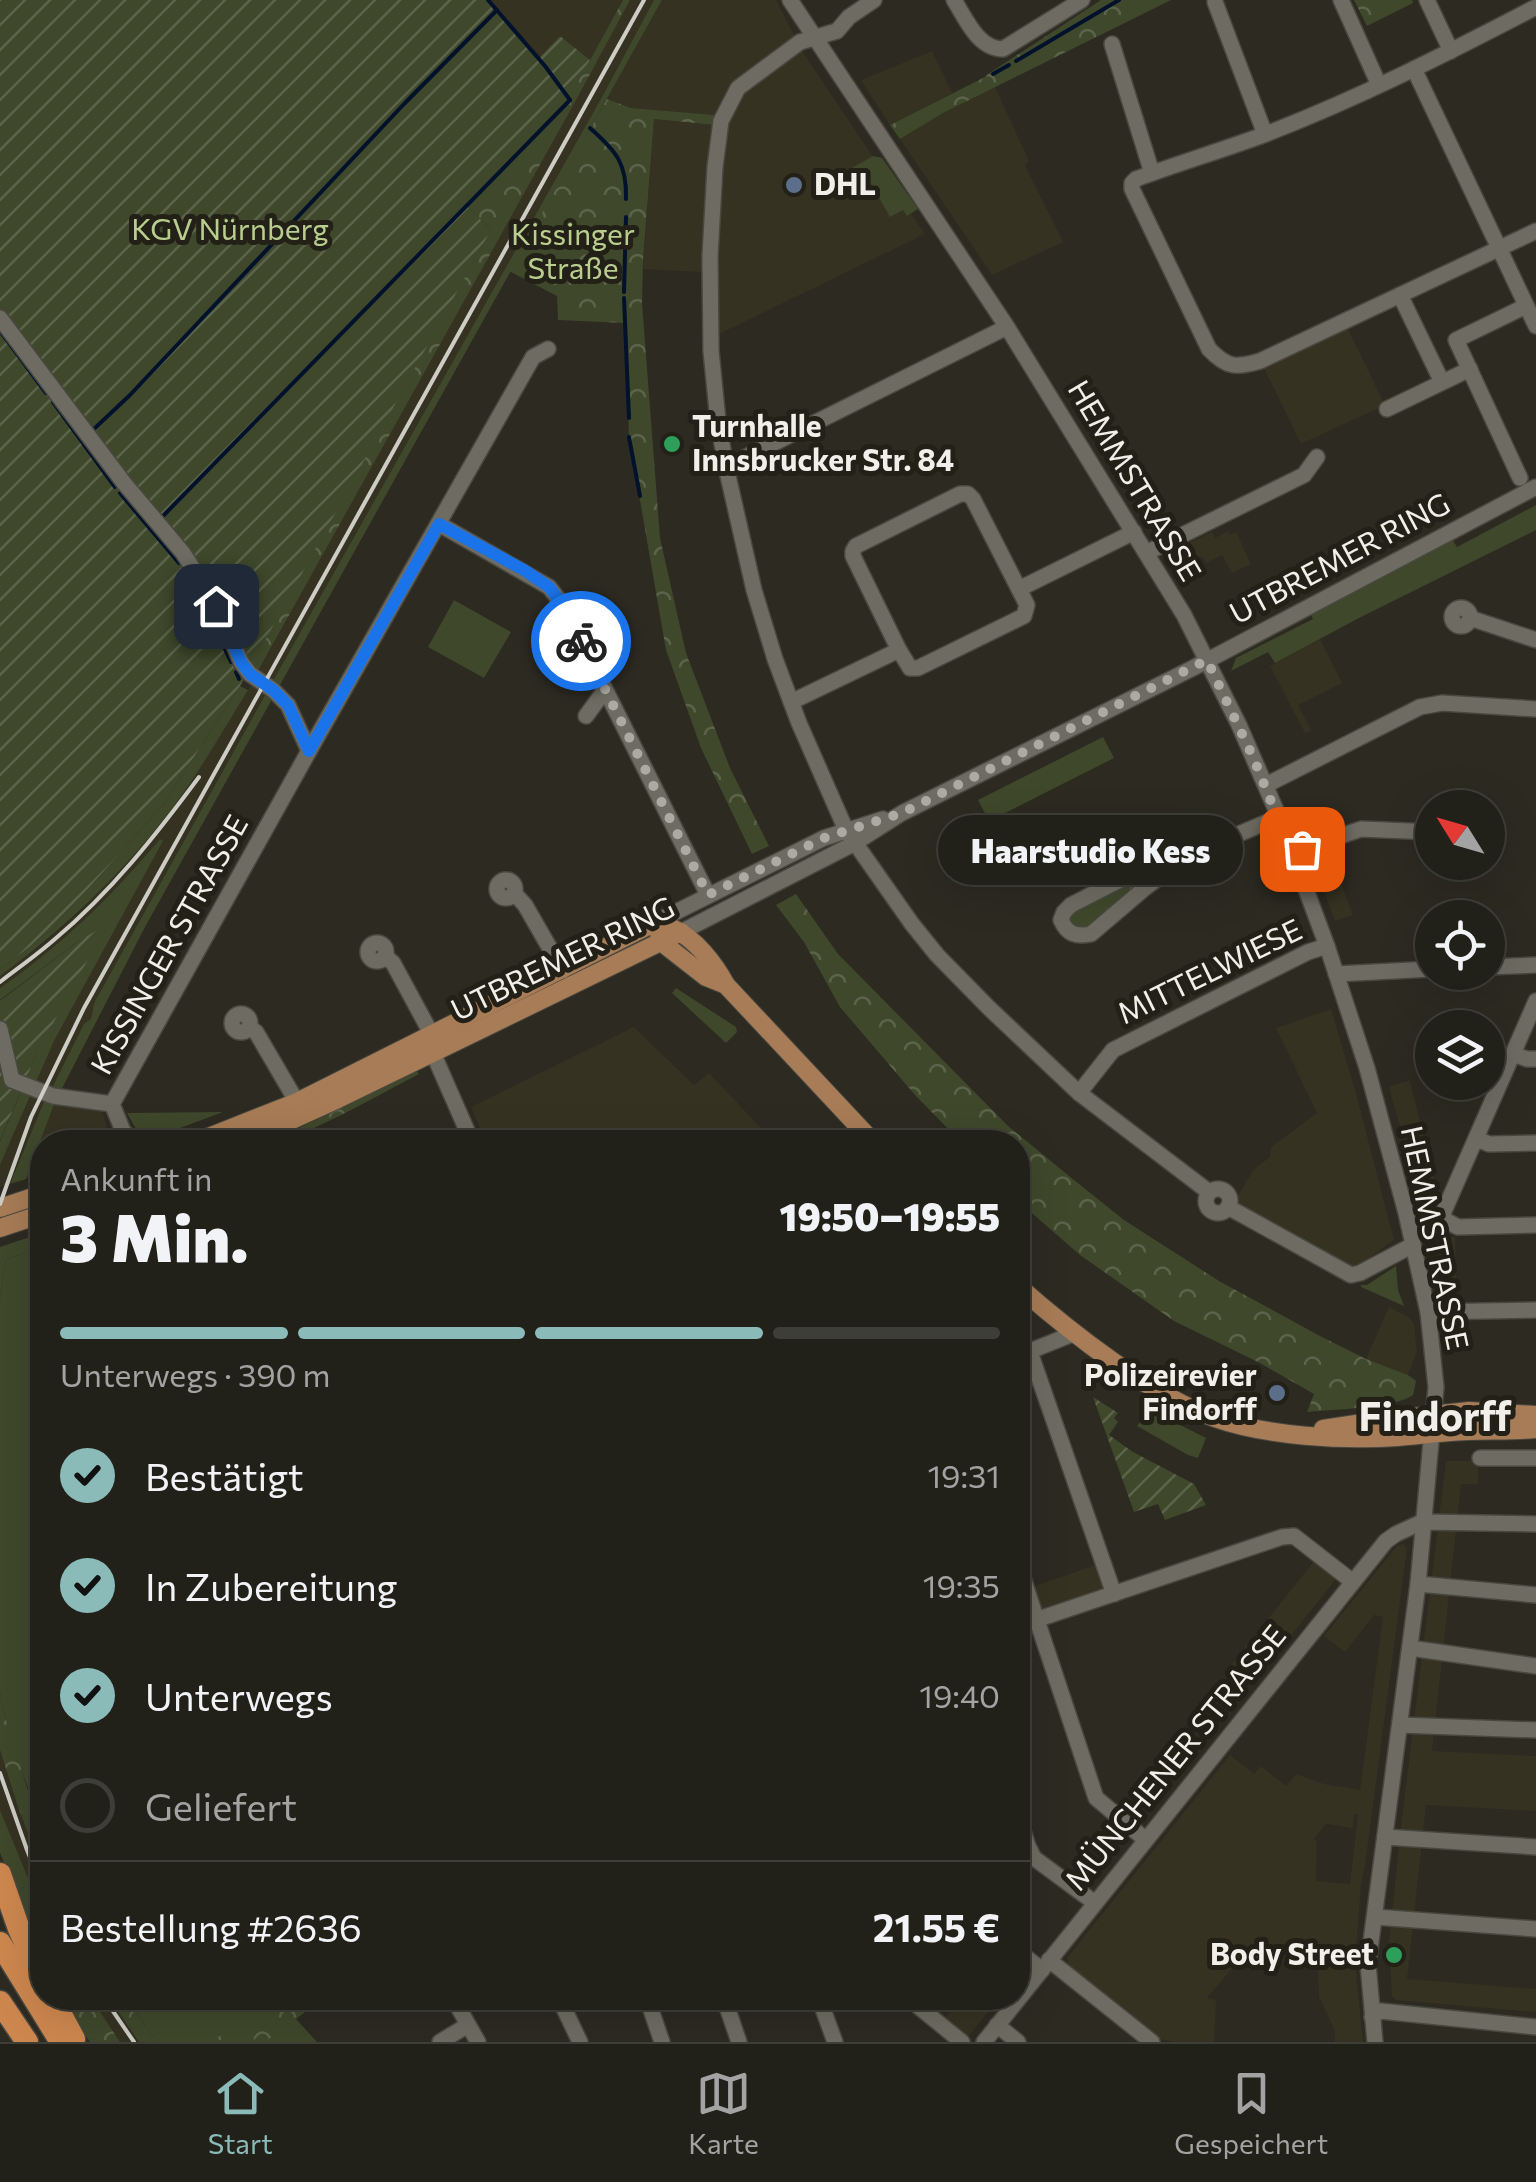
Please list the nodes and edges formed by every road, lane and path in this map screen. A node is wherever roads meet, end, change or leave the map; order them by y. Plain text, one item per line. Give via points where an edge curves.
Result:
1 (790, 0) edge
2 (858, 0) edge
3 (874, 0) edge
4 (954, 0) edge
5 (1082, 0) edge
6 (1341, 0) edge
7 (1426, 0) edge
8 (1216, 2) edge
9 (1536, 8) edge
10 (813, 36) junction
11 (1112, 44) dead end
12 (1452, 52) junction
13 (1414, 69) junction
14 (1379, 85) junction
15 (1266, 134) junction
16 (1152, 173) junction
17 (1536, 231) edge
18 (1499, 249) junction
19 (1400, 296) junction
20 (1526, 306) junction
21 (0, 318) edge
22 (1006, 326) junction
23 (1536, 326) edge
24 (548, 349) dead end
25 (1470, 369) junction
26 (1442, 382) junction
27 (1387, 409) dead end
28 (1318, 457) dead end
29 (726, 468) junction
30 (1520, 478) dead end
31 (1536, 486) edge
32 (439, 524) junction
33 (1134, 532) junction
34 (1146, 553) junction
35 (1018, 589) junction
36 (1470, 618) dead end
37 (1536, 640) edge
38 (898, 650) junction
39 (1207, 660) junction
40 (605, 690) junction
41 (791, 702) junction
42 (1536, 709) edge
43 (586, 716) dead end
44 (309, 751) junction
45 (1266, 785) junction
46 (1278, 817) junction
47 (1415, 831) edge
48 (851, 836) junction
49 (1292, 853) junction
50 (1187, 856) junction
51 (514, 893) dead end
52 (708, 895) junction
53 (658, 922) junction
54 (680, 932) junction
55 (660, 942) junction
56 (1327, 946) junction
57 (385, 956) dead end
58 (1536, 965) edge
59 (1505, 966) edge
60 (1415, 970) edge
61 (563, 971) junction
62 (1336, 974) junction
63 (726, 985) junction
64 (1536, 1000) edge
65 (249, 1027) dead end
66 (0, 1028) edge
67 (432, 1044) junction
68 (1513, 1054) junction
69 (1536, 1059) edge
70 (6, 1082) edge
71 (1079, 1093) junction
72 (297, 1102) junction
73 (112, 1104) junction
74 (123, 1130) edge
75 (226, 1130) edge
76 (266, 1130) edge
77 (467, 1130) edge
78 (862, 1130) edge
79 (1477, 1139) junction
80 (1536, 1142) edge
81 (30, 1198) edge
82 (0, 1208) edge
83 (30, 1218) edge
84 (1441, 1218) junction
85 (1536, 1225) edge
86 (0, 1228) edge
87 (1412, 1239) junction
88 (1030, 1296) edge
89 (1536, 1310) edge
90 (1428, 1312) junction
91 (1075, 1333) junction
92 (1030, 1352) edge
93 (1030, 1370) edge
94 (1536, 1415) edge
95 (1434, 1424) junction
96 (1536, 1428) edge
97 (1480, 1458) dead end
98 (1536, 1458) edge
99 (1422, 1522) junction
100 (1536, 1524) edge
101 (1353, 1582) junction
102 (1418, 1584) junction
103 (1114, 1594) junction
104 (1536, 1596) edge
105 (1030, 1604) edge
106 (1035, 1620) junction
107 (1030, 1622) edge
108 (1410, 1648) junction
109 (1536, 1666) edge
110 (1400, 1725) junction
111 (1536, 1730) edge
112 (1385, 1837) junction
113 (1146, 1840) junction
114 (1536, 1847) edge
115 (1030, 1850) edge
116 (0, 1874) edge
117 (1095, 1904) junction
118 (1375, 1917) junction
119 (1536, 1930) edge
120 (0, 1943) edge
121 (30, 1952) edge
122 (1030, 1956) edge
123 (1046, 1965) junction
124 (0, 1974) edge
125 (1030, 1985) edge
126 (30, 1992) edge
127 (0, 2002) edge
128 (41, 2010) edge
129 (59, 2010) edge
130 (459, 2010) edge
131 (565, 2010) edge
132 (651, 2010) edge
133 (728, 2010) edge
134 (823, 2010) edge
135 (923, 2010) edge
136 (1011, 2010) edge
137 (1377, 2016) junction
138 (468, 2025) junction
139 (998, 2026) junction
140 (1536, 2026) edge
141 (27, 2042) edge
142 (44, 2042) edge
143 (61, 2042) edge
144 (76, 2042) edge
145 (440, 2042) edge
146 (478, 2042) edge
147 (580, 2042) edge
148 (662, 2042) edge
149 (739, 2042) edge
150 (834, 2042) edge
151 (962, 2042) edge
152 (984, 2042) edge
153 (1018, 2042) edge
154 (1152, 2042) edge
155 (1379, 2042) edge

1 - 10 street, HEMMSTRASSE
2 - 10 street
3 - 10 street via 836,30
4 - 5 street via 994,49
6 - 14 street
7 - 12 street
8 - 15 street
9 - 12 street
10 - 22 street, HEMMSTRASSE
10 - 29 street via 738,88 721,121 710,288
11 - 16 street
12 - 13 street
13 - 14 street
13 - 18 street
14 - 15 street
15 - 16 street
16 - 19 street via 1136,179 1132,189 1210,349 1230,366 1260,361
17 - 18 street
18 - 19 street
18 - 20 street
19 - 26 street
20 - 23 street
20 - 25 street via 1456,340
21 - 44 street via 182,553 241,662 288,705
22 - 29 street
22 - 33 street, HEMMSTRASSE
24 - 32 street, KISSINGER STRASSE via 534,357
25 - 26 street
25 - 30 street
26 - 27 street
28 - 34 street via 1304,475
29 - 41 street via 754,590
31 - 39 street, UTBREMER RING
32 - 40 street via 549,587
32 - 44 street, KISSINGER STRASSE
33 - 34 street, HEMMSTRASSE
33 - 35 street
34 - 39 street, HEMMSTRASSE
35 - 38 street via 1024,616 918,668 910,668
35 - 38 street via 968,494 856,546 853,556
36 - 37 street
38 - 41 street
39 - 45 street, HEMMSTRASSE
39 - 48 street, UTBREMER RING
40 - 43 street
40 - 52 street
41 - 48 street
42 - 45 street via 1420,707
44 - 73 street, KISSINGER STRASSE
45 - 46 street, HEMMSTRASSE
46 - 49 street, HEMMSTRASSE
46 - 50 street
47 - 49 street via 1361,829
48 - 52 street, UTBREMER RING via 824,838
48 - 54 street, UTBREMER RING
48 - 71 street via 937,955
49 - 56 street, HEMMSTRASSE
50 - 50 street via 1161,859 1071,905 1061,920 1065,929 1091,934
51 - 61 street, UTBREMER RING
52 - 53 street, UTBREMER RING
53 - 54 main road
53 - 55 main road
53 - 61 main road, UTBREMER RING
54 - 55 main road, UTBREMER RING
54 - 63 main road
55 - 63 main road
55 - 67 main road, UTBREMER RING
56 - 62 street, HEMMSTRASSE
56 - 71 street, MITTELWIESE via 1113,1050
57 - 67 street, UTBREMER RING
58 - 59 street
60 - 62 street
61 - 67 main road, UTBREMER RING
62 - 87 street, HEMMSTRASSE
63 - 78 main road
64 - 68 street
65 - 72 street
66 - 70 street
67 - 72 main road, UTBREMER RING
67 - 76 main road, UTBREMER RING
67 - 77 street
68 - 69 street
68 - 79 street
70 - 73 street
71 - 87 street via 1209,1192 1210,1210 1228,1207 1351,1275
72 - 75 main road, UTBREMER RING
73 - 74 street
79 - 80 street
79 - 84 street
81 - 82 main road
83 - 86 main road
84 - 85 street via 1458,1227
84 - 87 street
87 - 90 street, HEMMSTRASSE
88 - 91 main road
89 - 90 street
90 - 95 street, HEMMSTRASSE
91 - 92 street
91 - 95 main road via 1204,1414 1250,1427 1393,1438
93 - 103 street
94 - 95 main road via 1475,1411
95 - 96 main road
95 - 99 street, HEMMSTRASSE
97 - 98 street
99 - 100 street
99 - 101 street, MÜNCHENER STRASSE via 1386,1541
99 - 102 street, HEMMSTRASSE
101 - 103 street via 1294,1536
101 - 113 street, MÜNCHENER STRASSE
102 - 104 street
102 - 108 street, HEMMSTRASSE
103 - 106 street
105 - 106 street
106 - 107 street
106 - 113 street via 1096,1798
108 - 109 street
108 - 110 street, HEMMSTRASSE
110 - 111 street
110 - 112 street, HEMMSTRASSE
112 - 114 street
112 - 118 street, HEMMSTRASSE
113 - 117 street, MÜNCHENER STRASSE
115 - 117 street
116 - 121 highway
117 - 123 street, MÜNCHENER STRASSE
118 - 119 street
118 - 137 street, HEMMSTRASSE
120 - 126 highway
122 - 123 street
123 - 125 street, MÜNCHENER STRASSE
123 - 154 street
124 - 142 highway
127 - 141 highway
128 - 143 highway
129 - 144 highway
130 - 138 street
131 - 147 street
132 - 148 street
133 - 149 street
134 - 150 street
135 - 151 street
136 - 139 street, MÜNCHENER STRASSE
137 - 140 street via 1425,2014
137 - 155 street, HEMMSTRASSE
138 - 145 street
138 - 146 street
139 - 152 street, MÜNCHENER STRASSE
139 - 153 street

